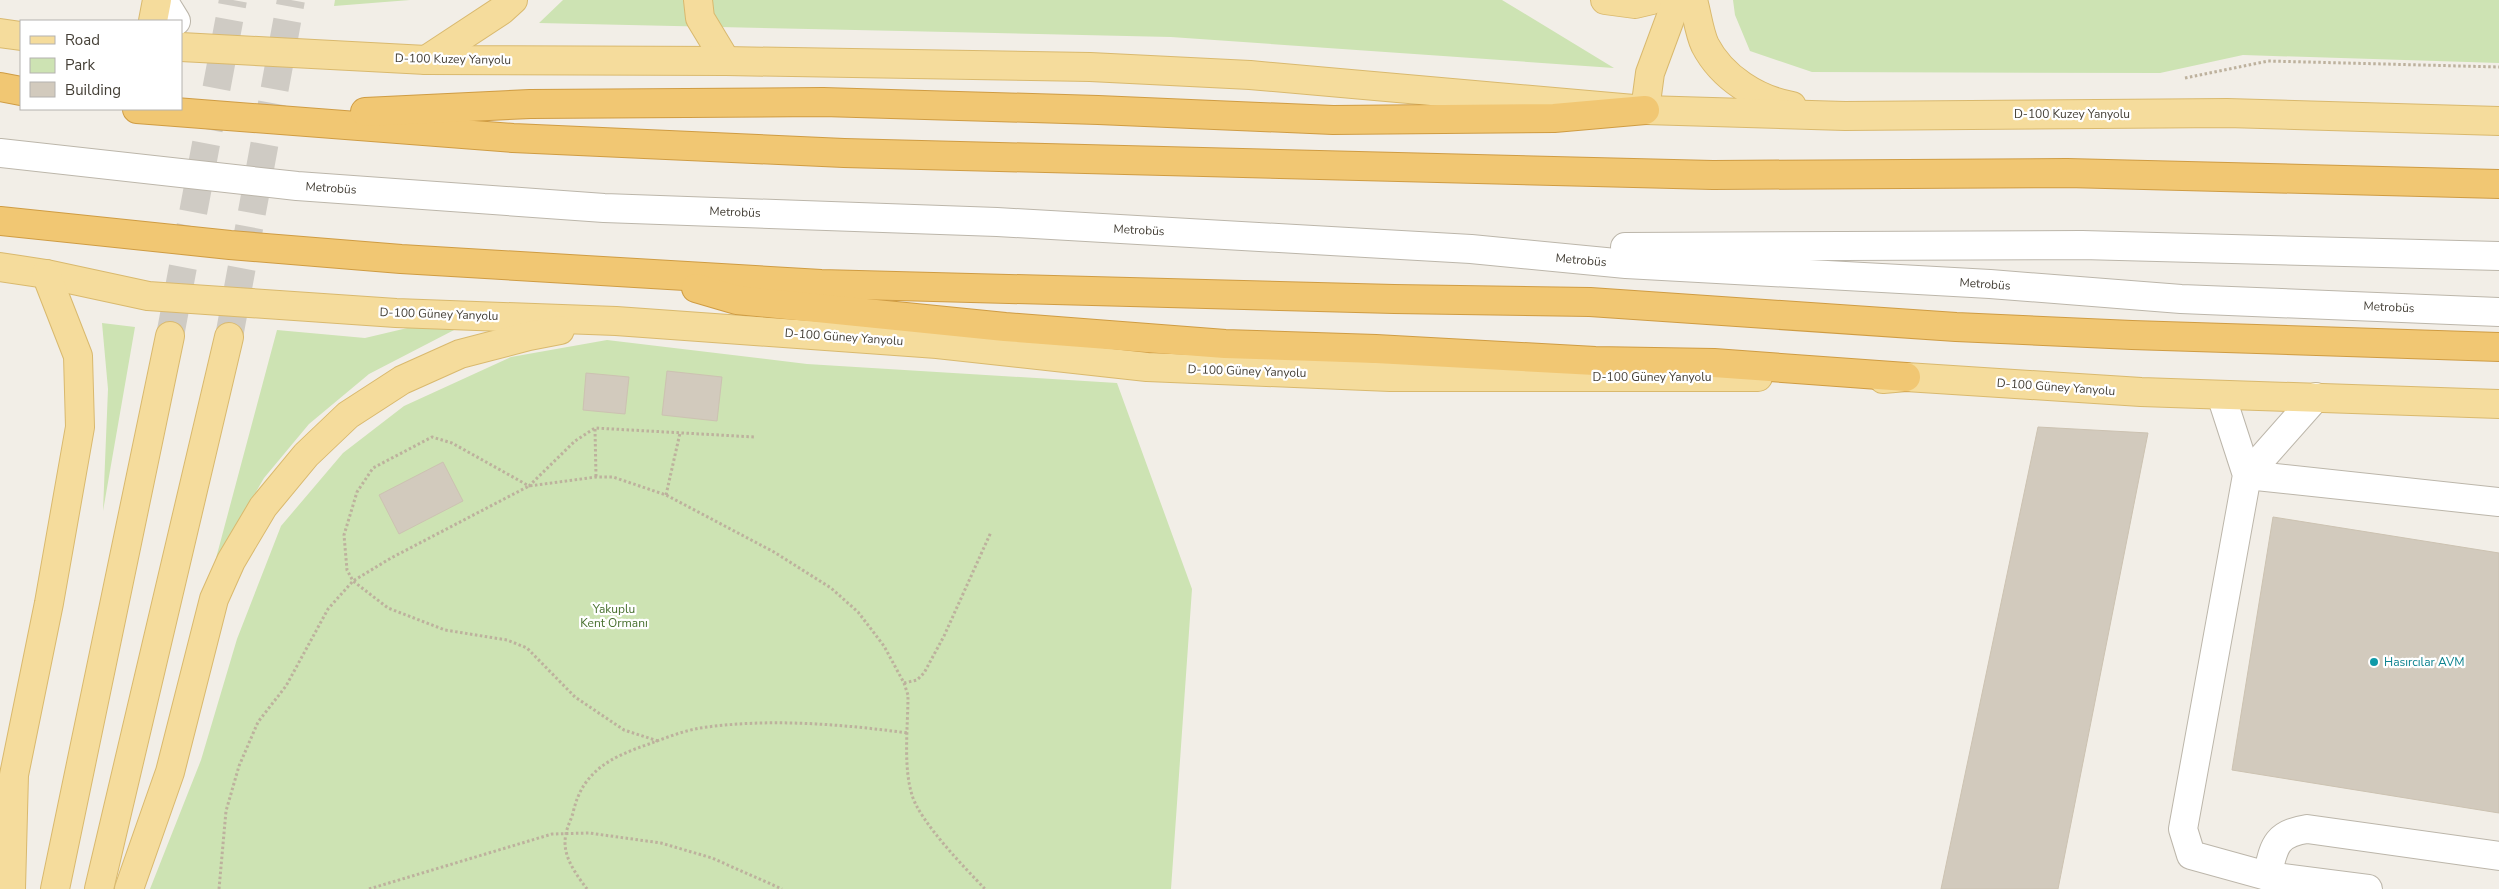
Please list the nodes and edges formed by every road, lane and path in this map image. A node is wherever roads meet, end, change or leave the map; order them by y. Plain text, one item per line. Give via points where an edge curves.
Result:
1 (157, 0) edge
2 (163, 0) edge
3 (513, 0) edge
4 (698, 0) edge
5 (1605, 0) edge
6 (1652, 0) edge
7 (1677, 0) edge
8 (1694, 0) edge
9 (154, 20) edge
10 (175, 20) edge
11 (0, 33) edge
12 (20, 36) edge
13 (185, 42) edge
14 (426, 60) junction
15 (726, 61) junction
16 (2499, 67) edge
17 (2181, 79) dead end
18 (0, 87) edge
19 (20, 91) edge
20 (149, 110) edge
21 (1644, 110) junction
22 (1845, 116) junction
23 (284, 121) junction
24 (2499, 121) edge
25 (0, 153) edge
26 (2499, 184) edge
27 (0, 221) edge
28 (1472, 249) junction
29 (2499, 256) edge
30 (0, 267) edge
31 (46, 274) junction
32 (654, 275) junction
33 (2499, 312) edge
34 (616, 321) junction
35 (170, 336) tunnel mouth
36 (229, 336) tunnel mouth
37 (2499, 347) edge
38 (1906, 377) junction
39 (2221, 395) junction
40 (2316, 397) junction
41 (2499, 404) edge
42 (595, 428) junction
43 (680, 433) junction
44 (754, 437) dead end
45 (2246, 475) junction
46 (596, 477) junction
47 (529, 486) junction
48 (666, 495) junction
49 (2499, 502) edge
50 (992, 532) dead end
51 (354, 581) junction
52 (904, 683) junction
53 (908, 733) junction
54 (658, 741) junction
55 (566, 834) junction
56 (2499, 856) edge
57 (2268, 876) junction
58 (12, 889) edge
59 (55, 889) edge
60 (99, 889) edge
61 (129, 889) edge
62 (219, 889) edge
63 (369, 889) edge
64 (587, 889) edge
65 (782, 889) edge
66 (985, 889) edge
67 (2368, 889) edge

1 - 9 main road
2 - 10 lane
3 - 14 main road
4 - 15 main road via 700,18
5 - 6 main road via 1634,4
7 - 21 main road via 1650,73
8 - 22 main road via 1706,46 1726,73 1749,91 1784,104
11 - 12 main road
13 - 14 main road, D-100 Kuzey Yanyolu
14 - 15 main road, D-100 Kuzey Yanyolu
15 - 21 main road, D-100 Kuzey Yanyolu via 1090,67 1250,75
16 - 17 path via 2268,61
18 - 19 highway
20 - 23 highway
21 - 22 main road, D-100 Kuzey Yanyolu
21 - 23 highway via 1554,118 1334,120 824,102 540,104 388,109
22 - 24 main road, D-100 Kuzey Yanyolu via 2227,113
23 - 26 highway via 513,138 844,152 1713,175 2067,173
25 - 28 lane, Metrobüs via 297,186 604,208 997,222
27 - 32 highway via 259,248
28 - 29 lane, Metrobüs via 2082,245
28 - 33 lane, Metrobüs via 1626,264 2181,299
30 - 31 main road, D-100 Güney Yanyolu
31 - 34 main road, D-100 Güney Yanyolu via 148,296 396,313
31 - 58 main road via 78,356 80,427 14,775
32 - 37 highway via 821,284 1590,302 1976,328
32 - 38 highway via 737,300 1005,327 1225,344 1714,363
34 - 38 main road, D-100 Güney Yanyolu via 937,344 1167,368 1390,377 1805,377 1861,380
34 - 61 main road via 529,336 460,354 402,380 348,415 306,455 263,507 231,561 214,599 170,772
35 - 59 main road
36 - 60 main road
38 - 39 main road, D-100 Güney Yanyolu
39 - 40 main road, D-100 Güney Yanyolu
39 - 45 lane
40 - 41 main road, D-100 Güney Yanyolu
40 - 45 lane
42 - 43 path
42 - 46 path
42 - 47 path via 575,441
43 - 44 path
43 - 48 path
45 - 49 lane
45 - 57 lane via 2183,829 2192,855
46 - 47 path
46 - 48 path via 613,477
47 - 51 path via 391,558
47 - 51 path via 452,443 432,437 373,468 357,492 344,536 347,570
48 - 52 path via 774,552 831,588 858,612 879,639
50 - 52 path via 924,672 917,680
51 - 54 path via 388,608 444,630 507,640 526,648 575,697 624,730
51 - 62 path via 328,609 286,686 258,722 239,766 226,811
52 - 53 path via 908,695
53 - 54 path via 839,725 736,725 698,728
53 - 66 path via 912,795 918,807
54 - 55 path via 613,758 591,775 577,796
55 - 63 path via 552,834
55 - 64 path via 565,848 569,860
55 - 65 path via 589,833 661,843 712,858
56 - 57 lane via 2307,829 2289,832 2275,846
57 - 67 lane

